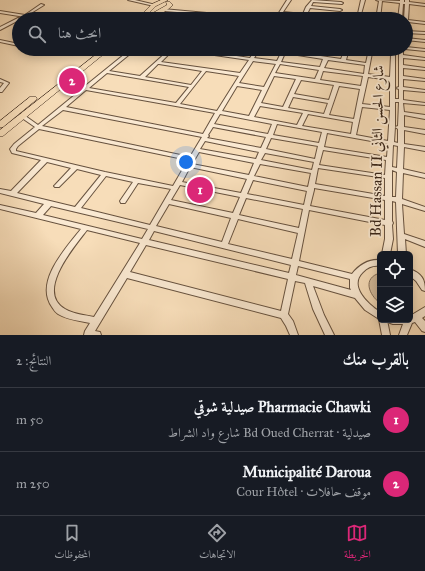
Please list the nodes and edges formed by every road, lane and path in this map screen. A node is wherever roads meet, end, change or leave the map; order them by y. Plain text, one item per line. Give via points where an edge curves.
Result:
1 (130, 0) edge
2 (140, 0) edge
3 (289, 0) edge
4 (362, 0) edge
5 (380, 0) edge
6 (402, 1) edge
7 (407, 1) edge
8 (163, 2) edge
9 (341, 2) edge
10 (42, 5) dead end
11 (425, 5) edge
12 (308, 7) junction
13 (340, 10) joint
14 (149, 11) joint
15 (161, 11) junction
16 (0, 12) edge
17 (31, 12) edge
18 (180, 12) edge
19 (282, 12) edge
20 (306, 12) edge
21 (360, 12) edge
22 (379, 12) edge
23 (401, 12) edge
24 (406, 12) edge
25 (12, 14) edge
26 (413, 21) edge
27 (425, 22) edge
28 (12, 23) edge
29 (0, 29) edge
30 (413, 30) edge
31 (413, 33) edge
32 (417, 33) junction
33 (425, 33) edge
34 (413, 40) edge
35 (0, 41) edge
36 (425, 41) edge
37 (12, 44) edge
38 (413, 49) edge
39 (425, 50) edge
40 (91, 56) edge
41 (97, 56) edge
42 (125, 56) edge
43 (165, 56) edge
44 (227, 56) edge
45 (254, 56) edge
46 (282, 56) edge
47 (307, 56) edge
48 (345, 56) edge
49 (368, 56) edge
50 (393, 56) edge
51 (401, 56) joint
52 (326, 58) junction
53 (425, 59) edge
54 (252, 60) junction
55 (343, 61) junction
56 (159, 62) junction
57 (279, 64) junction
58 (366, 64) junction
59 (401, 66) junction
60 (425, 69) edge
61 (205, 70) junction
62 (321, 70) junction
63 (106, 72) junction
64 (273, 74) junction
65 (242, 75) junction
66 (365, 76) junction
67 (142, 77) junction
68 (401, 77) junction
69 (298, 78) junction
70 (392, 79) junction
71 (0, 80) edge
72 (425, 80) edge
73 (318, 81) junction
74 (62, 83) junction
75 (236, 84) junction
76 (337, 84) junction
77 (191, 86) junction
78 (392, 87) junction
79 (362, 88) junction
80 (400, 88) junction
81 (86, 89) junction
82 (266, 89) junction
83 (0, 91) edge
84 (425, 92) edge
85 (291, 95) junction
86 (392, 100) junction
87 (402, 101) junction
88 (331, 102) junction
89 (258, 104) junction
90 (425, 104) edge
91 (177, 105) junction
92 (360, 105) junction
93 (63, 108) junction
94 (285, 109) junction
95 (392, 109) junction
96 (306, 112) junction
97 (218, 113) junction
98 (401, 113) junction
99 (22, 116) junction
100 (326, 116) junction
101 (425, 117) edge
102 (251, 118) junction
103 (356, 121) junction
104 (275, 123) junction
105 (0, 125) edge
106 (211, 125) junction
107 (392, 126) junction
108 (38, 127) junction
109 (299, 127) junction
110 (402, 128) junction
111 (325, 132) junction
112 (425, 132) edge
113 (0, 134) edge
114 (270, 136) junction
115 (353, 136) junction
116 (205, 137) junction
117 (391, 143) junction
118 (401, 145) junction
119 (321, 147) junction
120 (425, 149) edge
121 (197, 150) junction
122 (263, 150) junction
123 (389, 158) junction
124 (45, 160) junction
125 (190, 162) junction
126 (258, 162) junction
127 (316, 166) junction
128 (75, 167) junction
129 (389, 168) junction
130 (399, 170) junction
131 (105, 174) junction
132 (425, 176) edge
133 (388, 177) junction
134 (250, 179) junction
135 (136, 180) junction
136 (175, 185) junction
137 (57, 186) dead end
138 (312, 188) junction
139 (0, 191) edge
140 (12, 194) junction
141 (243, 196) junction
142 (389, 199) junction
143 (398, 200) junction
144 (123, 201) dead end
145 (167, 201) junction
146 (49, 203) junction
147 (0, 207) edge
148 (307, 208) junction
149 (425, 209) edge
150 (76, 210) junction
151 (38, 216) junction
152 (236, 216) junction
153 (390, 223) junction
154 (85, 228) junction
155 (151, 229) junction
156 (302, 231) junction
157 (401, 235) junction
158 (144, 242) junction
159 (425, 244) edge
160 (224, 245) junction
161 (387, 251) edge
162 (402, 251) edge
163 (377, 262) edge
164 (295, 263) junction
165 (124, 274) junction
166 (413, 275) edge
167 (354, 277) junction
168 (291, 278) junction
169 (308, 281) junction
170 (424, 285) edge
171 (356, 295) junction
172 (425, 310) edge
173 (377, 314) edge
174 (284, 315) junction
175 (413, 318) edge
176 (413, 320) edge
177 (96, 321) junction
178 (384, 323) edge
179 (409, 323) edge
180 (425, 328) edge
181 (88, 335) edge
182 (97, 335) edge
183 (294, 335) edge
184 (330, 335) edge
185 (386, 335) edge
186 (403, 335) edge

1 - 8 street
2 - 8 street
3 - 19 street
4 - 21 street
5 - 6 street
5 - 22 street
6 - 7 street
6 - 23 street
7 - 11 street
7 - 24 street
8 - 14 highway
8 - 15 highway via 170,5
9 - 12 street via 312,1
9 - 13 street
10 - 17 street
12 - 13 street
12 - 20 street
14 - 15 highway
15 - 18 street
16 - 25 street
26 - 27 street
28 - 29 street
30 - 32 street
31 - 32 street
32 - 33 street
34 - 36 street
35 - 37 street
38 - 39 street
40 - 105 highway
41 - 74 highway
42 - 63 street
43 - 56 street
44 - 54 street
45 - 54 street
46 - 57 street
47 - 52 street
48 - 55 street
49 - 58 street
50 - 70 street, Bd Hassan II شارع الحسن الثاني
51 - 53 street
51 - 59 street, Bd Hassan II شارع الحسن الثاني
52 - 55 street
52 - 62 street
54 - 57 street
54 - 65 street
55 - 58 street
56 - 61 street
56 - 67 street
57 - 62 street
57 - 64 street
58 - 66 street
59 - 60 street
59 - 68 street, Bd Hassan II شارع الحسن الثاني
61 - 65 street
61 - 77 street
62 - 66 street
62 - 73 street
63 - 67 street
63 - 81 street
64 - 69 street
64 - 82 street
65 - 75 street
66 - 70 street
66 - 79 street
67 - 77 street
68 - 72 street
68 - 80 street, Bd Hassan II شارع الحسن الثاني
69 - 73 street
69 - 85 street
70 - 78 street, Bd Hassan II شارع الحسن الثاني
71 - 83 street via 7,83
73 - 76 street
74 - 81 street
74 - 99 highway
75 - 82 street
75 - 97 street
76 - 79 street
76 - 88 street
77 - 91 street
78 - 80 street
78 - 86 street, Bd Hassan II شارع الحسن الثاني
79 - 92 street
80 - 84 street
80 - 87 street, Bd Hassan II شارع الحسن الثاني
81 - 91 street
81 - 93 street
82 - 89 street
85 - 88 street
85 - 94 street
86 - 87 street
86 - 95 street, Bd Hassan II شارع الحسن الثاني
87 - 90 street
87 - 98 street, Bd Hassan II شارع الحسن الثاني
88 - 100 street
89 - 94 street
89 - 102 street
91 - 97 street
92 - 95 street
92 - 103 street
93 - 108 street
93 - 116 street
94 - 96 street
95 - 107 street, Bd Hassan II شارع الحسن الثاني
96 - 100 street
96 - 109 street
97 - 102 street
97 - 106 street
98 - 101 street
98 - 110 street, Bd Hassan II شارع الحسن الثاني
99 - 108 street
99 - 113 highway
100 - 103 street
102 - 104 street
103 - 115 street
104 - 109 street
104 - 114 street
106 - 114 street
106 - 116 street
107 - 110 street
107 - 117 street, Bd Hassan II شارع الحسن الثاني
108 - 124 street via 16,145 14,152
108 - 125 street
109 - 111 street
110 - 112 street
110 - 118 street, Bd Hassan II شارع الحسن الثاني
111 - 115 street
111 - 119 street
114 - 119 street
114 - 122 street
115 - 117 street
116 - 121 street
116 - 122 street
117 - 118 street
117 - 123 street, Bd Hassan II شارع الحسن الثاني
118 - 120 street
118 - 130 street, Bd Hassan II شارع الحسن الثاني
119 - 123 street
119 - 127 street
121 - 125 street
121 - 126 street
122 - 126 street
122 - 127 street
123 - 129 street, Bd Hassan II شارع الحسن الثاني
124 - 128 street
124 - 140 street
125 - 134 street
125 - 136 street
126 - 127 street
126 - 134 street
127 - 133 street
127 - 138 street
128 - 131 street
128 - 137 street
129 - 130 street
129 - 133 street, Bd Hassan II شارع الحسن الثاني
130 - 132 street
130 - 143 street, Bd Hassan II شارع الحسن الثاني
131 - 135 street
131 - 150 street
133 - 142 street, Bd Hassan II شارع الحسن الثاني
134 - 138 street
134 - 141 street
135 - 136 street
135 - 144 street
136 - 141 street
136 - 145 street
138 - 142 street
138 - 148 street
139 - 140 street
140 - 146 street
141 - 148 street
141 - 152 street
142 - 143 street
142 - 153 street, Bd Hassan II شارع الحسن الثاني
143 - 149 street
143 - 157 street, Bd Hassan II شارع الحسن الثاني
145 - 152 street
145 - 155 street
146 - 150 street
146 - 151 street
147 - 151 street
148 - 153 street
148 - 156 street
150 - 155 street
151 - 154 street
152 - 156 street
152 - 160 street
153 - 161 street, Bd Hassan II شارع الحسن الثاني
154 - 158 street
154 - 177 street via 57,268 50,282 51,294 52,301 58,309
155 - 158 street
155 - 160 street
156 - 164 street
157 - 159 street
157 - 162 street, Bd Hassan II شارع الحسن الثاني
158 - 165 street
158 - 168 street
160 - 164 street
163 - 167 street via 359,270
164 - 167 street
164 - 168 street
165 - 174 street
165 - 177 street
166 - 170 street
167 - 171 street
168 - 169 street
168 - 174 street
169 - 171 street
169 - 184 street via 314,304
171 - 173 street via 362,304
172 - 175 street
174 - 183 street
176 - 180 street
177 - 181 street
178 - 185 street
179 - 186 street
181 - 182 street

